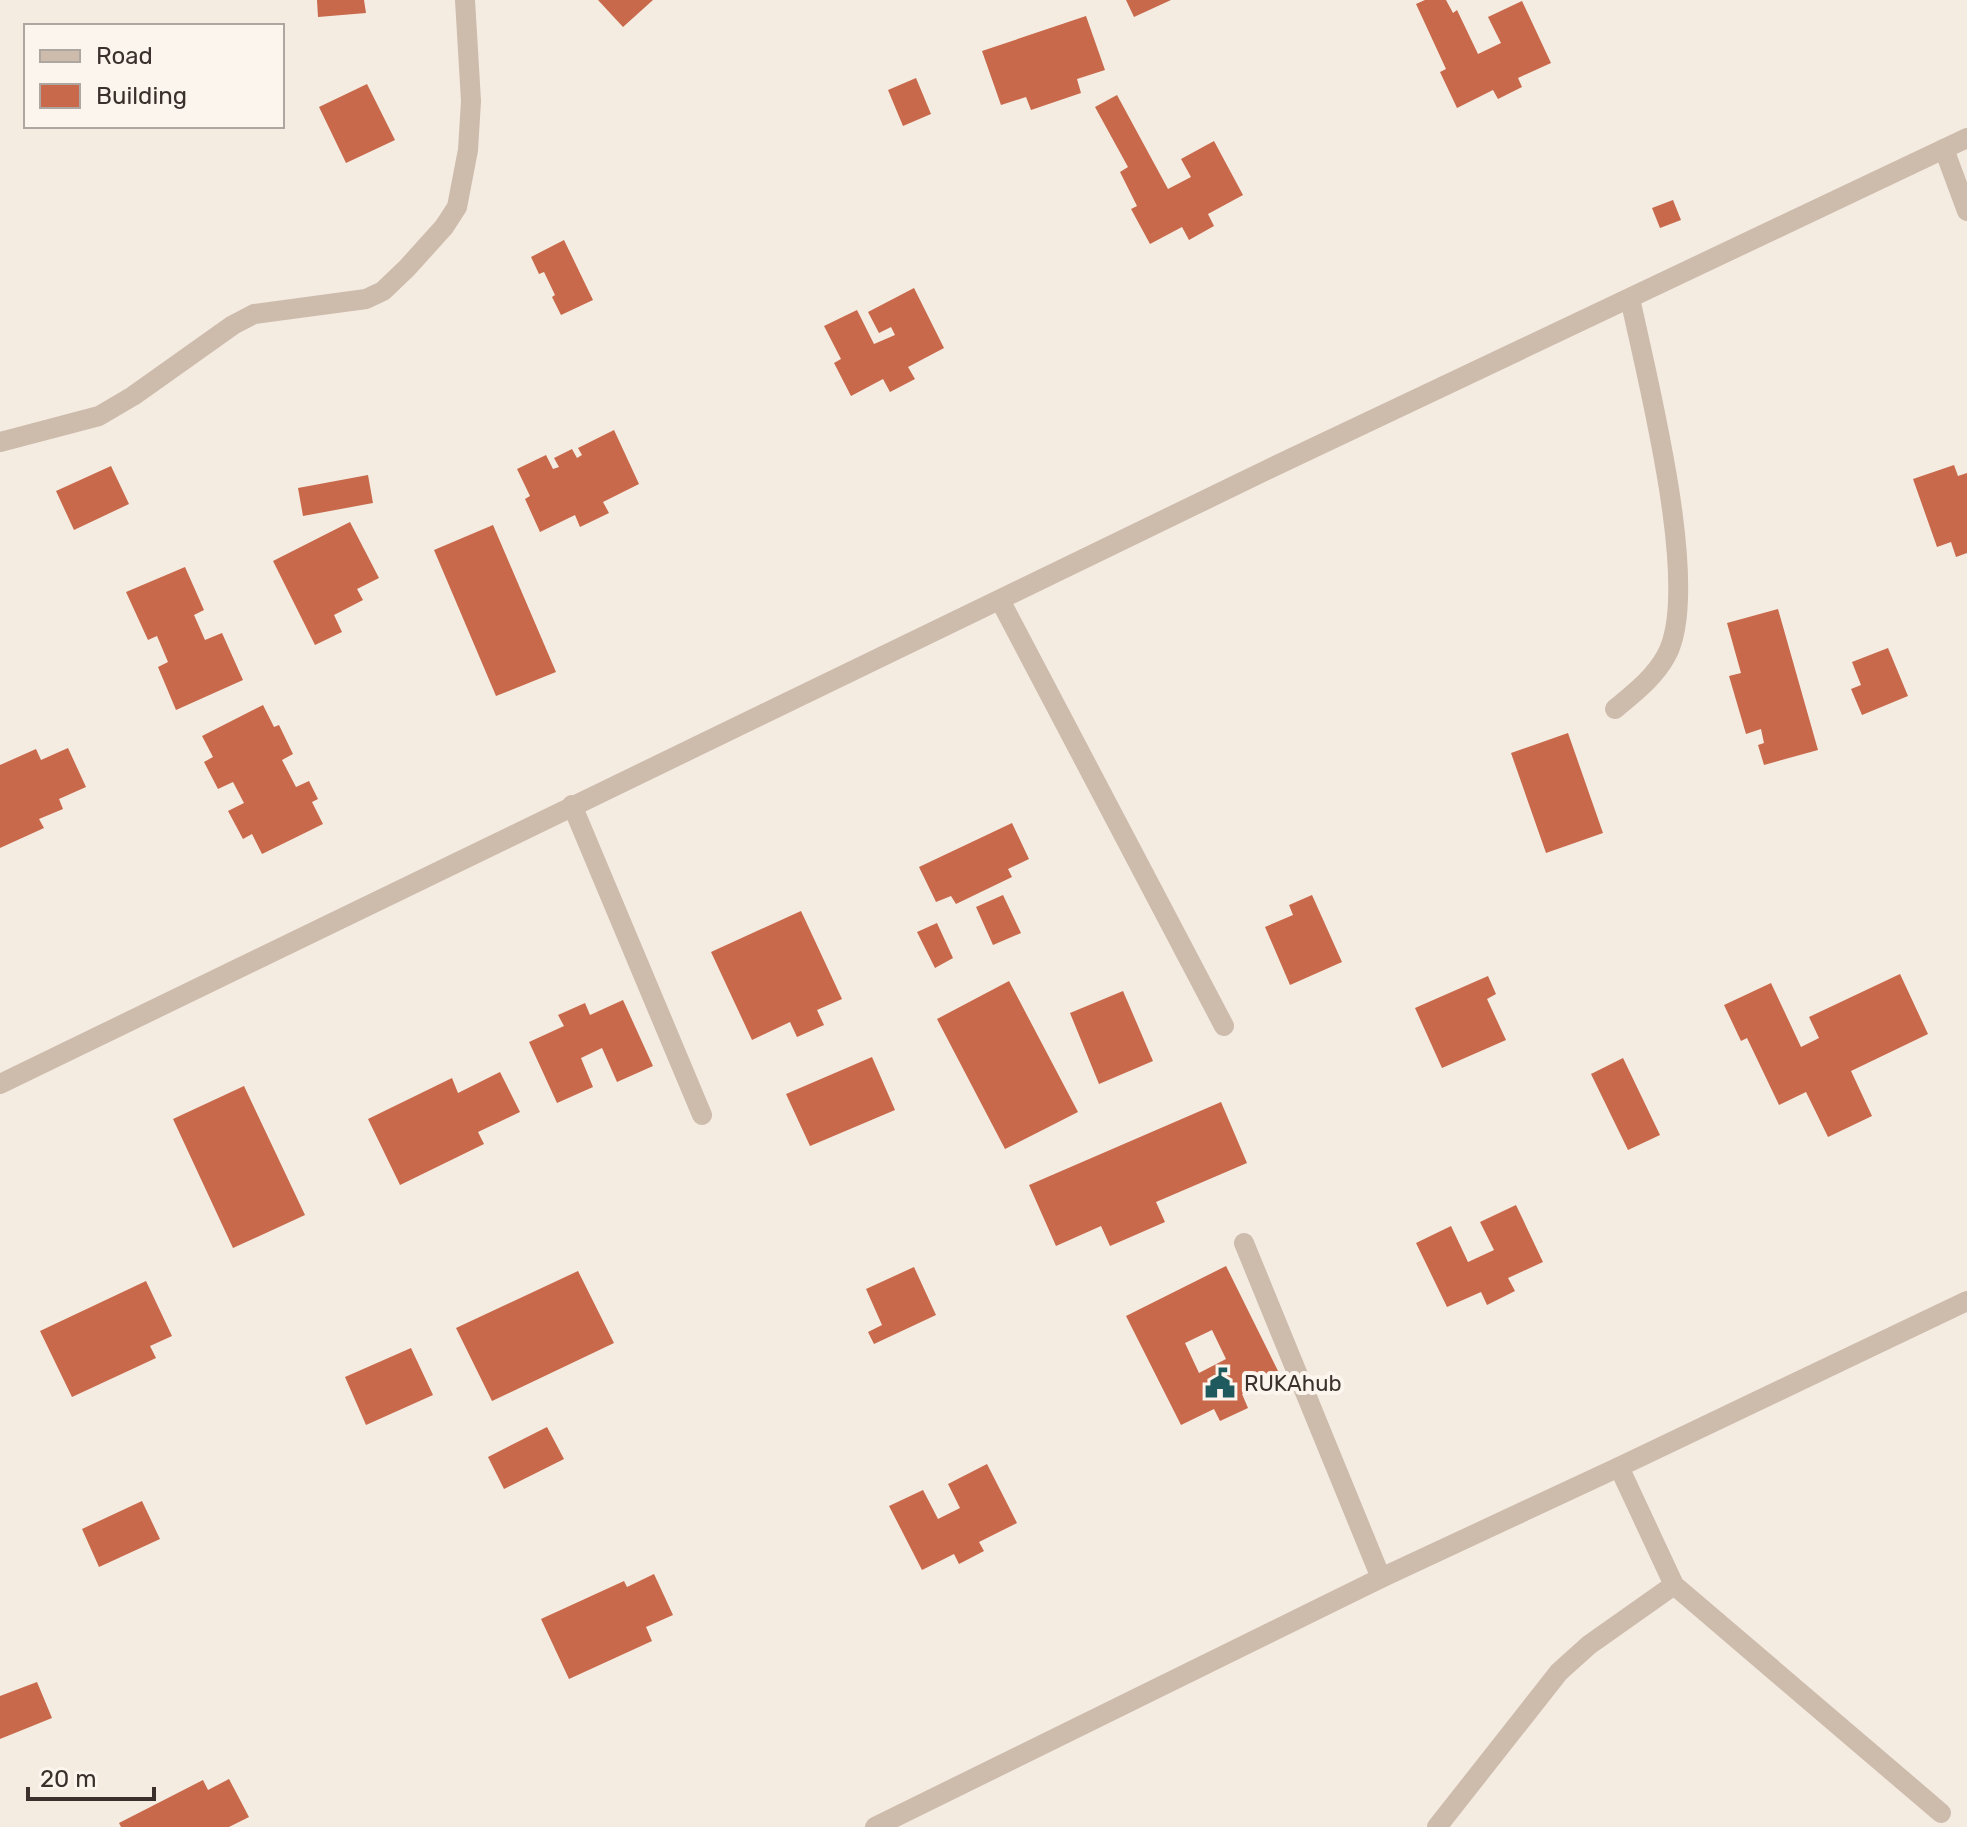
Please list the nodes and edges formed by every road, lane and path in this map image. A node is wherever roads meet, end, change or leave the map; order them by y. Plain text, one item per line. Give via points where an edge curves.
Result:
1 (465, 0) edge
2 (1967, 138) edge
3 (1944, 149) junction
4 (1967, 211) edge
5 (1630, 298) junction
6 (0, 442) edge
7 (1000, 600) junction
8 (1615, 709) dead end
9 (572, 805) junction
10 (1224, 1026) dead end
11 (0, 1084) edge
12 (702, 1115) dead end
13 (1244, 1243) dead end
14 (1967, 1301) edge
15 (1619, 1467) junction
16 (1381, 1578) junction
17 (1674, 1585) junction
18 (1941, 1813) dead end
19 (875, 1827) edge
20 (1437, 1827) edge

1 - 6 street via 471,101 457,207 383,291 366,299 254,314 99,416
2 - 3 street
3 - 4 street
3 - 5 street
5 - 7 street
5 - 8 street via 1669,487 1679,584 1677,626 1667,656
7 - 9 street
7 - 10 street
9 - 11 street
9 - 12 street
13 - 16 street
14 - 15 street
15 - 16 street
15 - 17 street
16 - 19 street
17 - 18 street
17 - 20 street via 1559,1672

